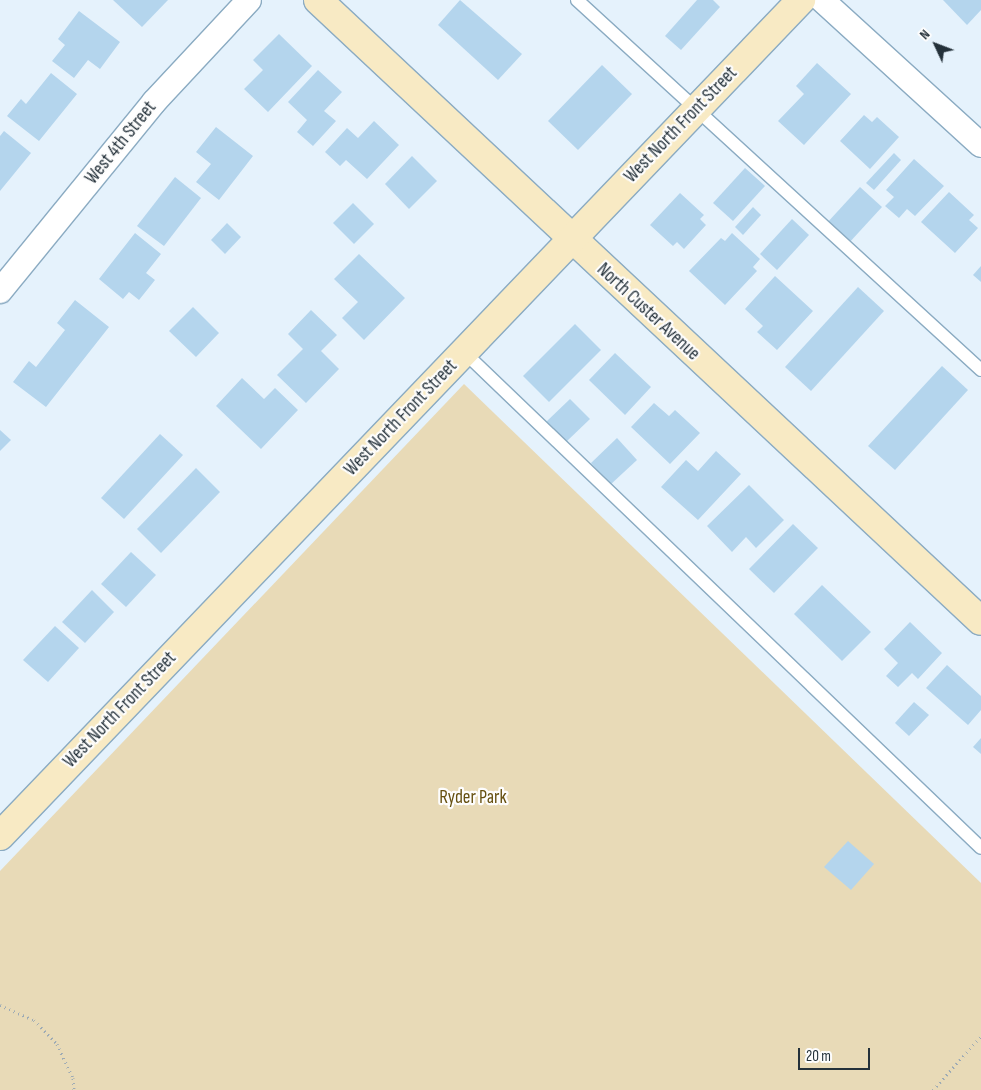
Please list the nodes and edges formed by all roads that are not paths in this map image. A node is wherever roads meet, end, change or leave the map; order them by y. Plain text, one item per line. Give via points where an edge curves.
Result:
1 (249, 0) edge
2 (318, 0) edge
3 (577, 0) edge
4 (801, 0) edge
5 (822, 0) edge
6 (696, 110) junction
7 (981, 145) edge
8 (571, 240) junction
9 (0, 291) edge
10 (464, 352) junction
11 (981, 370) edge
12 (981, 621) edge
13 (0, 836) edge
14 (981, 848) edge

1 - 9 street, West 4th Street via 154,102
2 - 8 street, North Custer Avenue
3 - 6 lane
4 - 6 street, West North Front Street
5 - 7 street
6 - 8 street, West North Front Street
6 - 11 lane
8 - 10 street, West North Front Street
8 - 12 street, North Custer Avenue
10 - 13 street, West North Front Street
10 - 14 lane

